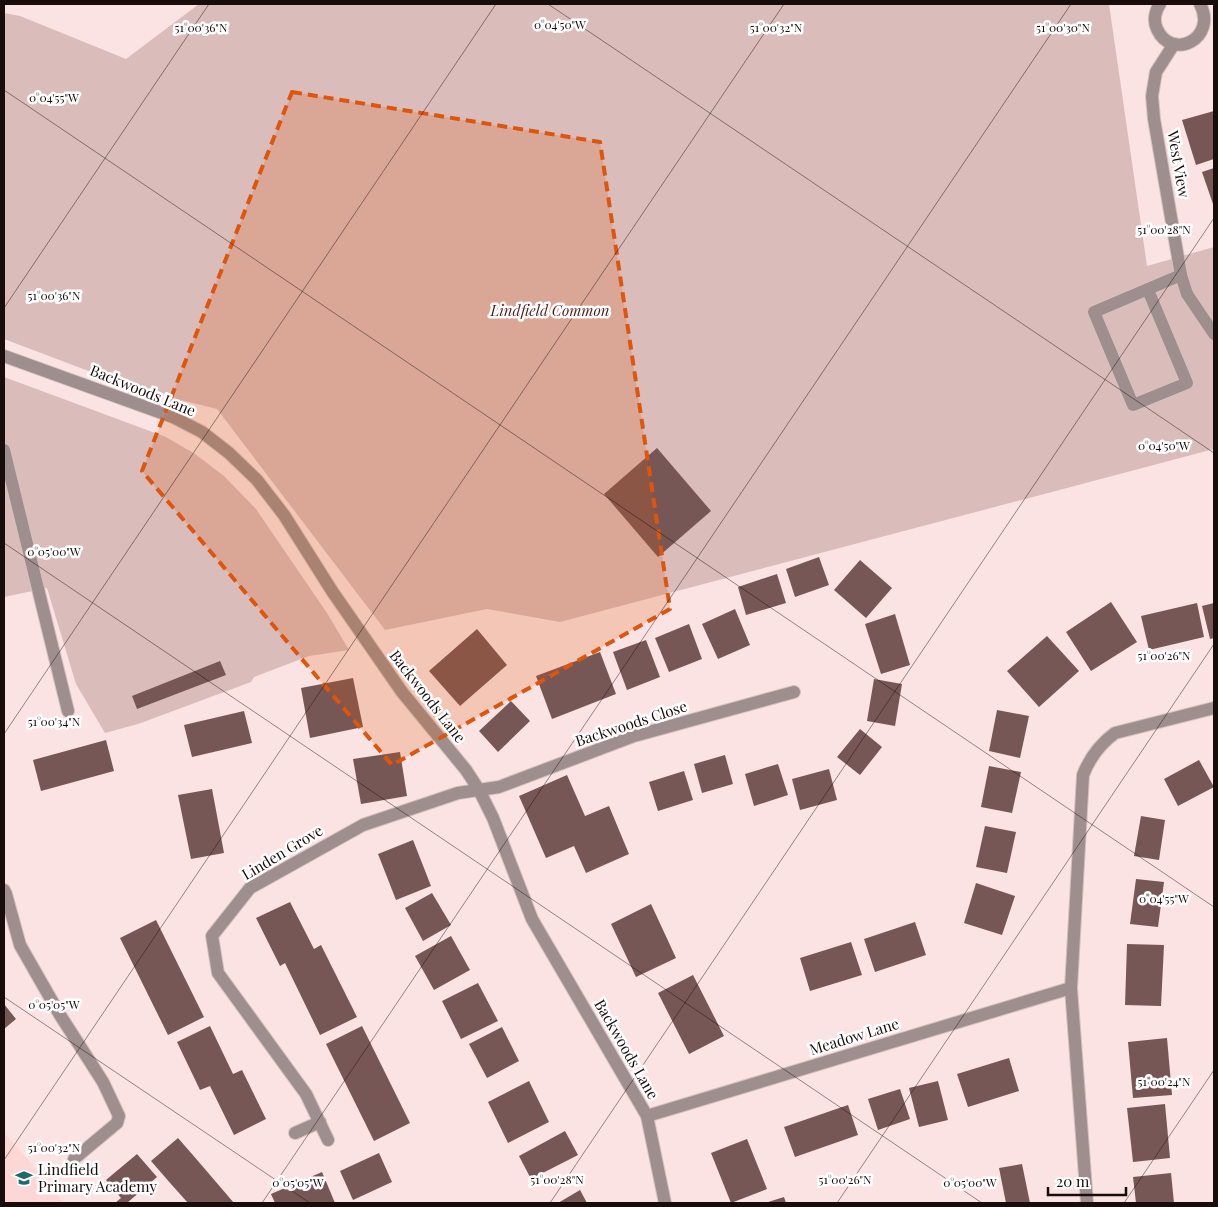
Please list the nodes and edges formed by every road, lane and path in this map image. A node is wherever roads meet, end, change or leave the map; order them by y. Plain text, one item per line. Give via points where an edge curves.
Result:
1 (1160, 4) edge
2 (1200, 4) edge
3 (1174, 44) junction
4 (1181, 275) junction
5 (1148, 290) junction
6 (1214, 334) edge
7 (4, 356) edge
8 (4, 450) edge
9 (794, 692) dead end
10 (1214, 708) edge
11 (68, 711) dead end
12 (480, 790) junction
13 (4, 890) edge
14 (1071, 988) junction
15 (647, 1116) junction
16 (320, 1122) junction
17 (295, 1133) dead end
18 (328, 1140) dead end
19 (74, 1159) dead end
20 (665, 1203) edge
21 (1087, 1203) edge

1 - 3 street via 1155,17 1156,27 1166,41
2 - 3 street via 1205,12 1203,31 1190,43
3 - 4 street, West View via 1156,72 1152,96
4 - 5 street
4 - 6 street, West View via 1186,294
5 - 5 street via 1187,383 1133,405 1094,312
7 - 12 street, Backwoods Lane via 173,417 202,432 229,453 257,480 284,515 332,592 402,692
8 - 11 street
9 - 12 street, Backwoods Close via 634,736 499,787
10 - 14 street via 1116,733 1104,741 1088,763 1083,775
12 - 15 street, Backwoods Lane via 532,918
12 - 16 street, Linden Grove via 458,793 363,824 250,888 212,936 218,972 306,1094
13 - 19 street via 20,945 104,1082 119,1116 117,1123
14 - 15 street, Meadow Lane
14 - 21 street
15 - 20 street, Backwoods Lane
16 - 17 street
16 - 18 street, Linden Grove

